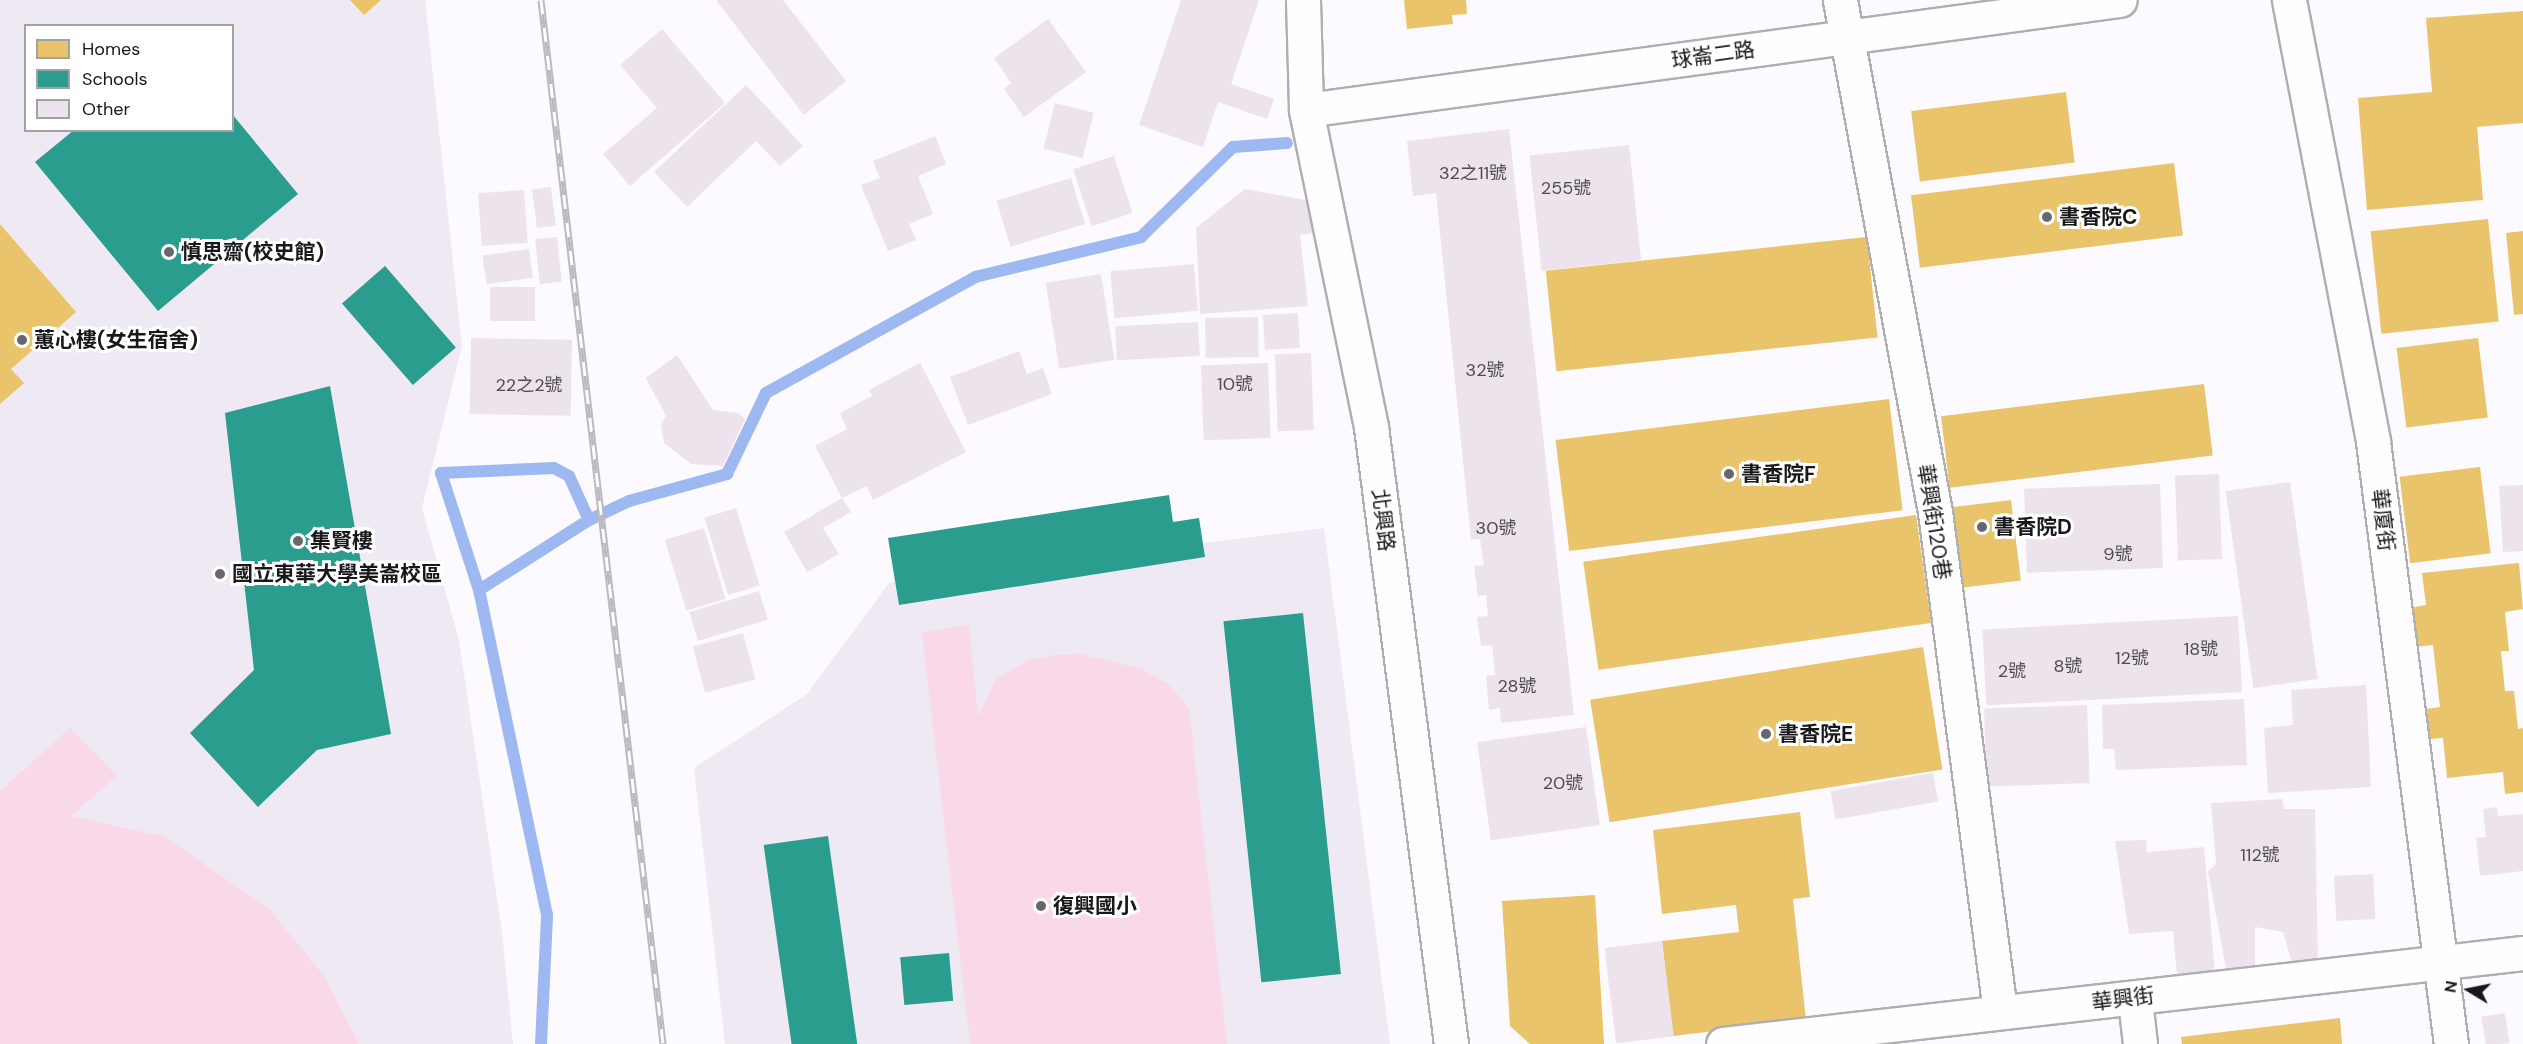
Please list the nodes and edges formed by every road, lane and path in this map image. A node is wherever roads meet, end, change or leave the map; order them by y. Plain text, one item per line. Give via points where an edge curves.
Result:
1 (1303, 0) edge
2 (1840, 0) edge
3 (2120, 0) edge
4 (2289, 0) edge
5 (1844, 37) junction
6 (1306, 110) junction
7 (2523, 953) edge
8 (2440, 962) junction
9 (2135, 999) junction
10 (2000, 1011) junction
11 (1796, 1039) edge
12 (1451, 1044) edge
13 (1723, 1044) edge
14 (2140, 1044) edge
15 (2451, 1044) edge

1 - 6 street, 北興路
2 - 5 street, 華興街120巷
3 - 5 street, 球崙二路
4 - 8 street, 華廈街 via 2373,441
5 - 6 street, 球崙二路
5 - 10 street, 華興街120巷 via 1935,512
6 - 12 street, 北興路 via 1371,427
7 - 8 street, 華興街
8 - 9 street, 華興街
8 - 15 street, 華廈街
9 - 10 street, 華興街
9 - 14 street
10 - 11 street, 華興街
11 - 13 street, 華興街

